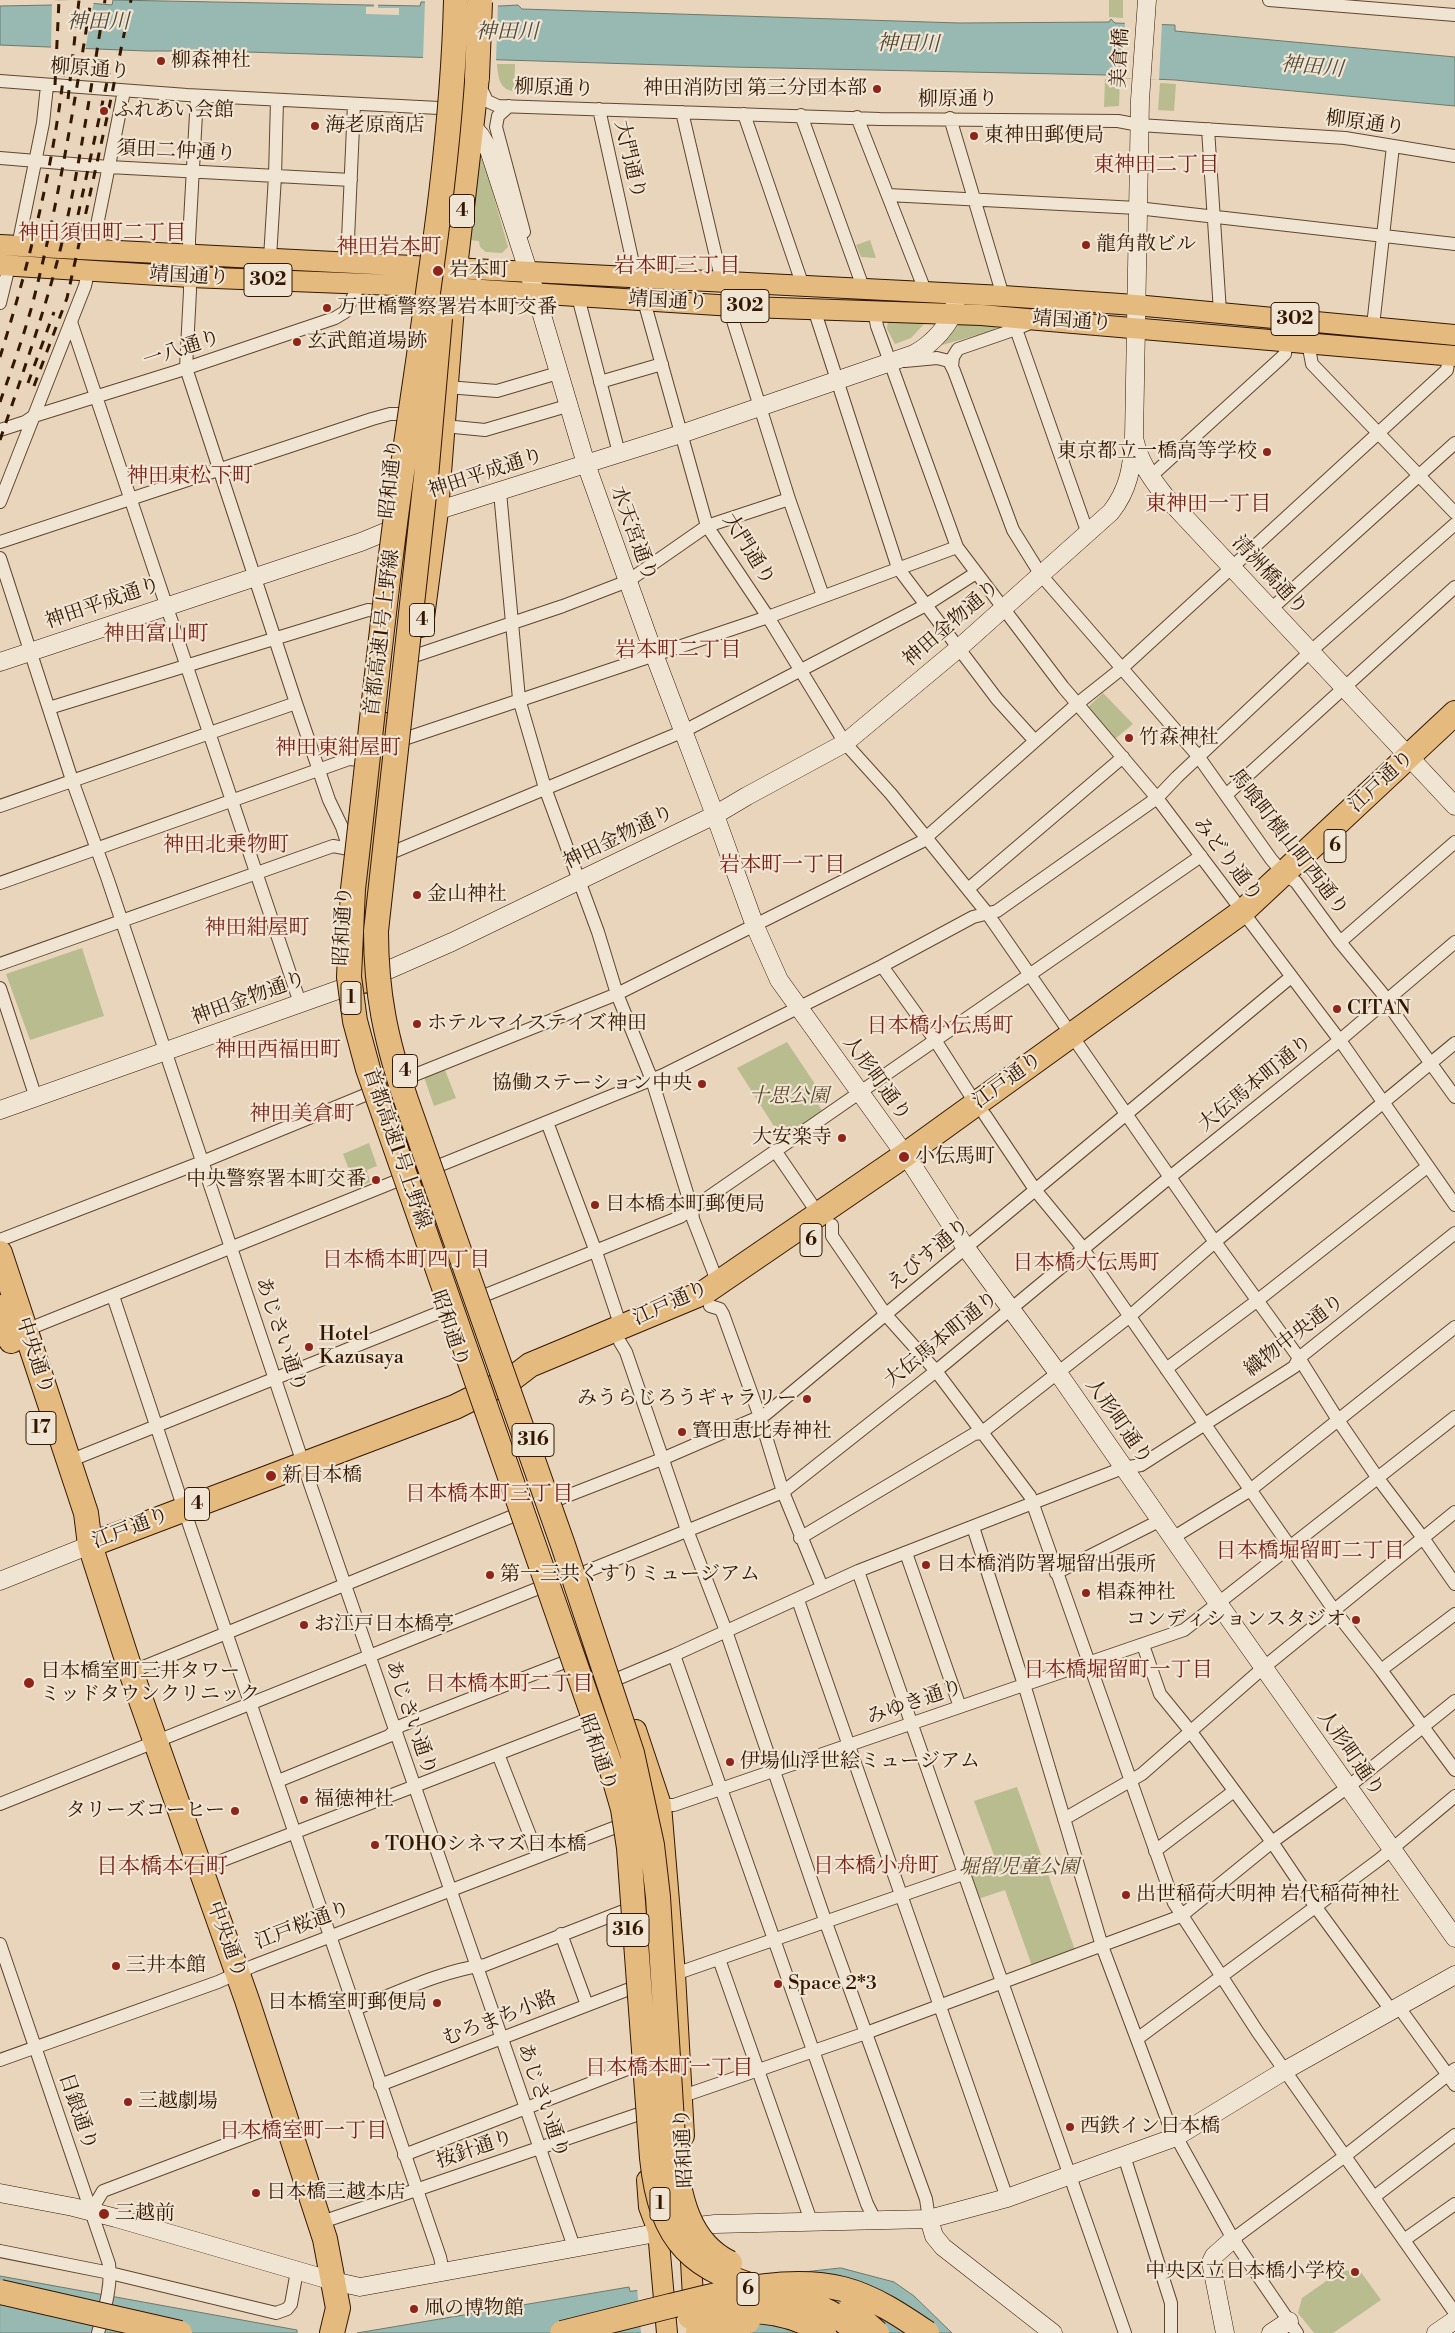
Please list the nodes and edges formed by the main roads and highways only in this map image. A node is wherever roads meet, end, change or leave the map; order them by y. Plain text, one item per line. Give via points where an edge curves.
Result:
1 (448, 0) edge
2 (476, 1) edge
3 (9, 246) edge
4 (5, 266) edge
5 (421, 276) junction
6 (455, 279) junction
7 (954, 304) junction
8 (425, 321) junction
9 (1455, 335) edge
10 (1452, 356) edge
11 (1455, 713) edge
12 (1455, 734) edge
13 (377, 747) junction
14 (1414, 762) junction
15 (390, 795) junction
16 (390, 879) junction
17 (345, 899) junction
18 (352, 984) junction
19 (426, 1130) junction
20 (383, 1132) junction
21 (430, 1169) junction
22 (433, 1201) junction
23 (0, 1253) edge
24 (485, 1301) junction
25 (0, 1307) edge
26 (12, 1336) edge
27 (513, 1378) junction
28 (473, 1398) junction
29 (494, 1456) junction
30 (90, 1545) junction
31 (548, 1587) junction
32 (606, 1646) junction
33 (565, 1662) joint
34 (667, 1864) junction
35 (645, 1957) junction
36 (695, 2234) junction
37 (333, 2281) junction
38 (0, 2292) edge
39 (180, 2333) edge
40 (317, 2333) edge
41 (332, 2333) edge
42 (562, 2333) edge
43 (618, 2333) edge
44 (667, 2333) edge
45 (695, 2333) edge
46 (698, 2333) edge
47 (736, 2333) edge
48 (815, 2333) edge
49 (824, 2333) edge
50 (858, 2333) edge
51 (877, 2333) edge
52 (895, 2333) edge
53 (927, 2333) edge

1 - 5 highway, 昭和通り / 4 via 442,62 428,107 437,135
1 - 8 highway, 首都高速1号上野線 / 1, bridge via 449,121
2 - 6 highway, 昭和通り / 4, bridge via 477,76 472,124 479,152
2 - 15 highway, 首都高速1号上野線 / 1, bridge
3 - 5 main road, 靖国通り / 302 via 347,262
4 - 5 main road, 靖国通り / 302 via 360,284
5 - 6 main road, 靖国通り / 302
5 - 13 highway, 昭和通り / 4 via 400,414 377,612
6 - 7 main road, 靖国通り / 302 via 536,295 814,310 874,311
6 - 7 main road, 靖国通り / 302 via 529,272 636,277 926,292
6 - 16 highway, 昭和通り / 4 via 436,511
7 - 9 main road, 靖国通り / 302 via 1003,296 1220,312
7 - 10 main road, 靖国通り / 302 via 1038,320
8 - 13 highway, bridge via 412,484
8 - 35 highway, 首都高速1号上野線 / 1, bridge via 398,499 353,890 349,953 351,999 368,1069 618,1789 628,1834
11 - 14 highway, 江戸通り / 6
12 - 14 highway, 江戸通り / 6
13 - 17 highway, 昭和通り / 4 via 349,849
13 - 17 highway via 373,832
14 - 27 highway, 江戸通り / 6 via 1246,918 826,1220 725,1298 708,1299 620,1334 535,1376
15 - 21 highway, bridge via 366,901 363,934 365,990 372,1031 383,1064
15 - 36 highway, 首都高速1号上野線 / 1, bridge via 376,931 377,987 385,1029 406,1100 566,1554 632,1753 652,1845 676,2170
16 - 18 highway via 371,923
16 - 19 highway, 昭和通り / 4 via 384,971 392,1024
17 - 18 highway, 昭和通り / 4 via 340,958
18 - 20 highway, 昭和通り / 4 via 346,1014
19 - 21 highway, 昭和通り / 4
19 - 22 highway
20 - 22 highway via 424,1203 480,1349
20 - 28 highway, 昭和通り / 4
21 - 22 highway
21 - 24 highway, 昭和通り / 4
23 - 26 highway, 中央通り / 17
24 - 27 highway, 昭和通り / 4
24 - 28 highway via 490,1341 488,1371 482,1387
25 - 26 highway, 中央通り / 17
26 - 30 highway, 中央通り / 17 via 71,1518
26 - 30 highway, 中央通り / 17 via 69,1461 86,1513
27 - 28 highway, 江戸通り / 4
27 - 29 highway via 499,1405 494,1429
27 - 32 main road, 昭和通り / 316
28 - 29 main road, 昭和通り / 316
28 - 30 highway, 江戸通り / 4
29 - 31 main road, 昭和通り / 316 via 514,1516
30 - 37 highway, 中央通り via 155,1742 288,2121
31 - 32 highway via 508,1429 565,1582
31 - 33 highway via 562,1621
31 - 35 highway, bridge via 574,1633 625,1775 638,1825
32 - 34 main road, 昭和通り / 316 via 661,1805
33 - 44 main road, 昭和通り / 316 via 611,1790 620,1826 649,2207 658,2232
34 - 35 highway via 655,1900
34 - 36 main road, 昭和通り / 316 via 682,2096
35 - 36 highway, bridge via 669,2175 682,2215
35 - 50 highway, 首都高速1号上野線 / 1, bridge via 654,2177 668,2226 684,2249 711,2270 736,2281 814,2304 835,2314
36 - 45 main road, 昭和通り / 316, bridge via 692,2279
36 - 51 highway, 首都高速1号上野線 / 1, bridge via 717,2256 733,2265 813,2290 842,2303
37 - 40 highway via 325,2298
37 - 41 highway, 中央通り via 338,2308
38 - 39 highway, bridge
42 - 53 highway, 6, bridge via 732,2292 803,2284 853,2292 895,2312
43 - 49 highway, bridge via 734,2310 791,2317
46 - 52 highway, 6, bridge via 778,2316 824,2311 859,2317
47 - 48 highway via 778,2328

